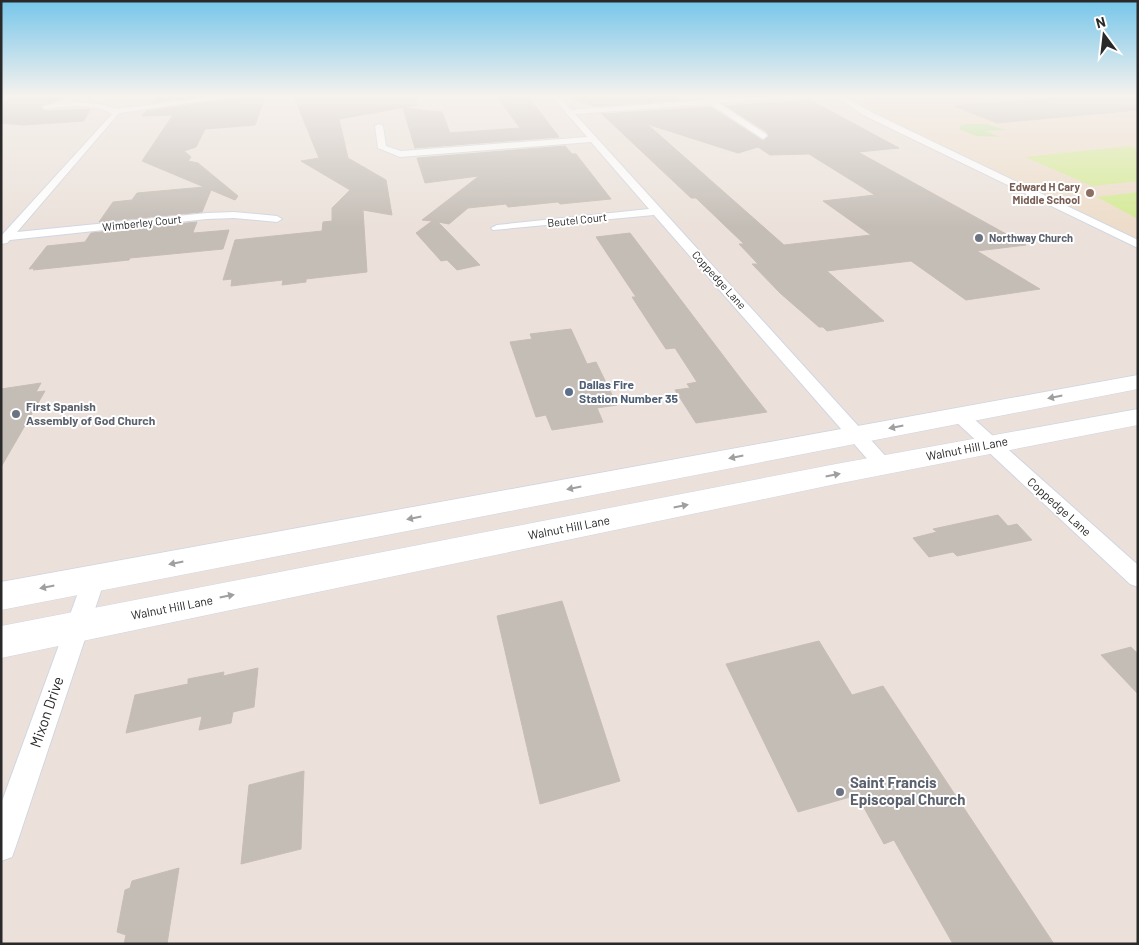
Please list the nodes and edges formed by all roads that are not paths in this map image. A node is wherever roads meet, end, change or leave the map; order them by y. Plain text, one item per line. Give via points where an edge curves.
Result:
1 (95, 139) edge
2 (380, 139) edge
3 (593, 139) edge
4 (594, 139) edge
5 (920, 139) edge
6 (658, 211) junction
7 (278, 218) dead end
8 (496, 228) dead end
9 (4, 240) edge
10 (1138, 245) edge
11 (1138, 382) edge
12 (1081, 392) junction
13 (959, 415) junction
14 (1128, 419) edge
15 (856, 435) junction
16 (990, 445) junction
17 (883, 465) junction
18 (622, 479) junction
19 (486, 504) junction
20 (640, 514) junction
21 (496, 543) junction
22 (1138, 578) edge
23 (94, 579) junction
24 (1, 596) edge
25 (77, 627) junction
26 (1, 642) edge
27 (1, 846) edge

1 - 9 street
2 - 3 street via 382,148 400,154
4 - 6 street, Coppedge Lane
5 - 10 street
6 - 8 street, Beutel Court
6 - 15 street, Coppedge Lane
7 - 9 street, Wimberley Court via 207,216
11 - 12 main road
12 -> 13 main road
12 - 14 main road
13 -> 15 main road
13 - 16 street, Coppedge Lane
14 - 16 main road, Walnut Hill Lane
15 - 17 street, Coppedge Lane
15 -> 18 main road
16 - 17 main road, Walnut Hill Lane
16 - 22 street, Coppedge Lane
20 -> 17 main road, Walnut Hill Lane
18 -> 19 main road
18 - 20 main road
19 - 21 main road
19 -> 23 main road
20 - 21 main road, Walnut Hill Lane
25 -> 21 main road, Walnut Hill Lane
23 -> 24 main road
23 - 25 street, Mixon Drive
25 - 26 main road, Walnut Hill Lane
25 - 27 street, Mixon Drive

